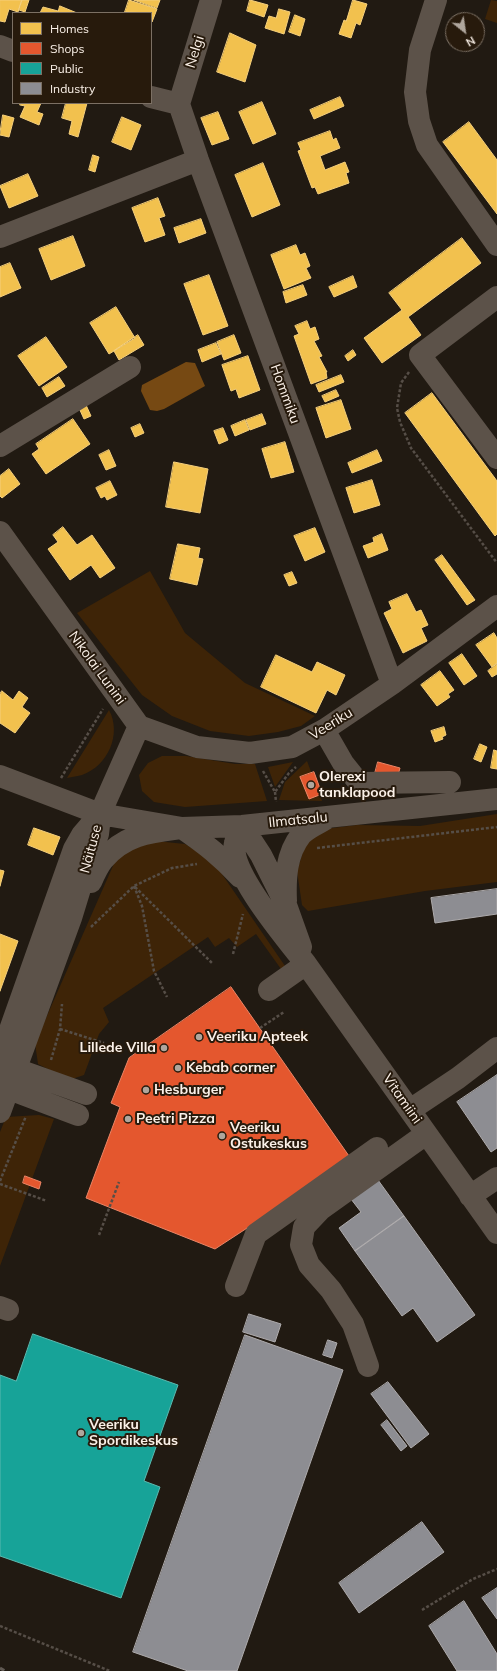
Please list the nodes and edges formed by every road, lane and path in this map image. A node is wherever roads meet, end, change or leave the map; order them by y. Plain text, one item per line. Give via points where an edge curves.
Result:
1 (210, 0) edge
2 (436, 0) edge
3 (0, 46) edge
4 (12, 50) edge
5 (152, 97) edge
6 (179, 104) junction
7 (198, 160) junction
8 (0, 237) edge
9 (497, 245) edge
10 (497, 297) edge
11 (420, 355) junction
12 (130, 367) dead end
13 (0, 446) edge
14 (497, 458) edge
15 (0, 532) edge
16 (497, 563) edge
17 (497, 606) edge
18 (392, 684) junction
19 (105, 705) dead end
20 (139, 726) junction
21 (324, 730) junction
22 (299, 764) dead end
23 (261, 766) dead end
24 (63, 775) dead end
25 (0, 776) edge
26 (450, 782) dead end
27 (276, 792) junction
28 (54, 796) junction
29 (497, 799) edge
30 (276, 805) dead end
31 (100, 814) junction
32 (328, 817) junction
33 (242, 826) junction
34 (497, 827) edge
35 (182, 828) junction
36 (74, 849) junction
37 (309, 849) dead end
38 (199, 863) dead end
39 (246, 884) junction
40 (134, 886) junction
41 (286, 904) junction
42 (244, 912) dead end
43 (71, 918) junction
44 (88, 932) dead end
45 (233, 954) dead end
46 (212, 963) dead end
47 (306, 964) junction
48 (269, 990) dead end
49 (167, 997) dead end
50 (62, 1001) dead end
51 (284, 1012) dead end
52 (260, 1028) dead end
53 (60, 1029) junction
54 (104, 1043) dead end
55 (497, 1048) edge
56 (5, 1073) edge
57 (45, 1079) junction
58 (86, 1094) dead end
59 (39, 1100) junction
60 (410, 1110) junction
61 (0, 1112) edge
62 (78, 1115) dead end
63 (426, 1134) junction
64 (378, 1148) dead end
65 (497, 1178) edge
66 (0, 1182) edge
67 (119, 1182) dead end
68 (470, 1196) junction
69 (47, 1201) dead end
70 (497, 1233) edge
71 (99, 1235) dead end
72 (236, 1286) dead end
73 (368, 1366) dead end
74 (497, 1569) edge
75 (422, 1610) dead end
76 (0, 1626) edge
77 (110, 1671) edge

1 - 6 street, Nelgi
2 - 9 street via 420,50 415,92 419,121 427,145
3 - 4 street
5 - 6 street
6 - 7 street, Hommiku
7 - 8 street
7 - 18 street, Hommiku
10 - 11 street
11 - 14 street
11 - 16 path via 401,383 397,408 400,422 411,448
12 - 13 street
15 - 20 street, Nikolai Lunini
17 - 18 street, Veeriku
18 - 21 street, Veeriku
19 - 24 path
20 - 21 street, Veeriku via 198,747 250,753 292,747
20 - 31 street
21 - 26 street via 343,763 359,783
22 - 27 path via 289,773
23 - 27 path
25 - 28 street, Ilmatsalu
27 - 30 path
28 - 31 street, Ilmatsalu
28 - 36 street via 74,827
29 - 32 street, Ilmatsalu
31 - 35 street, Ilmatsalu
31 - 36 street, Näituse
31 - 43 street, Näituse via 98,834
32 - 33 street, Ilmatsalu
32 - 41 street via 301,834 292,851 286,871
33 - 35 street, Ilmatsalu
33 - 39 street, Vitamiini via 234,844 236,858
33 - 41 street, Vitamiini via 261,855
34 - 37 path
35 - 39 street via 220,856
35 - 43 street via 146,833 125,841 102,860
36 - 56 street, Näituse
38 - 40 path via 172,868
39 - 47 street, Vitamiini
40 - 44 path via 91,926
40 - 46 path
40 - 49 path via 142,906 154,971
41 - 47 street, Vitamiini
42 - 45 path
43 - 56 street, Näituse
47 - 48 street
47 - 60 street, Vitamiini
50 - 53 path
51 - 52 path
53 - 54 path
53 - 57 path
55 - 60 street
56 - 57 street
56 - 59 street
56 - 61 street, Näituse
57 - 58 street
59 - 62 street
59 - 66 path via 24,1119
60 - 63 street, Vitamiini
63 - 68 street, Vitamiini
63 - 73 street via 321,1209 304,1227 301,1245 309,1265 353,1324
64 - 72 street via 256,1234
65 - 68 street
66 - 69 path
67 - 71 path
68 - 70 street, Vitamiini
74 - 75 path via 473,1579
76 - 77 path

